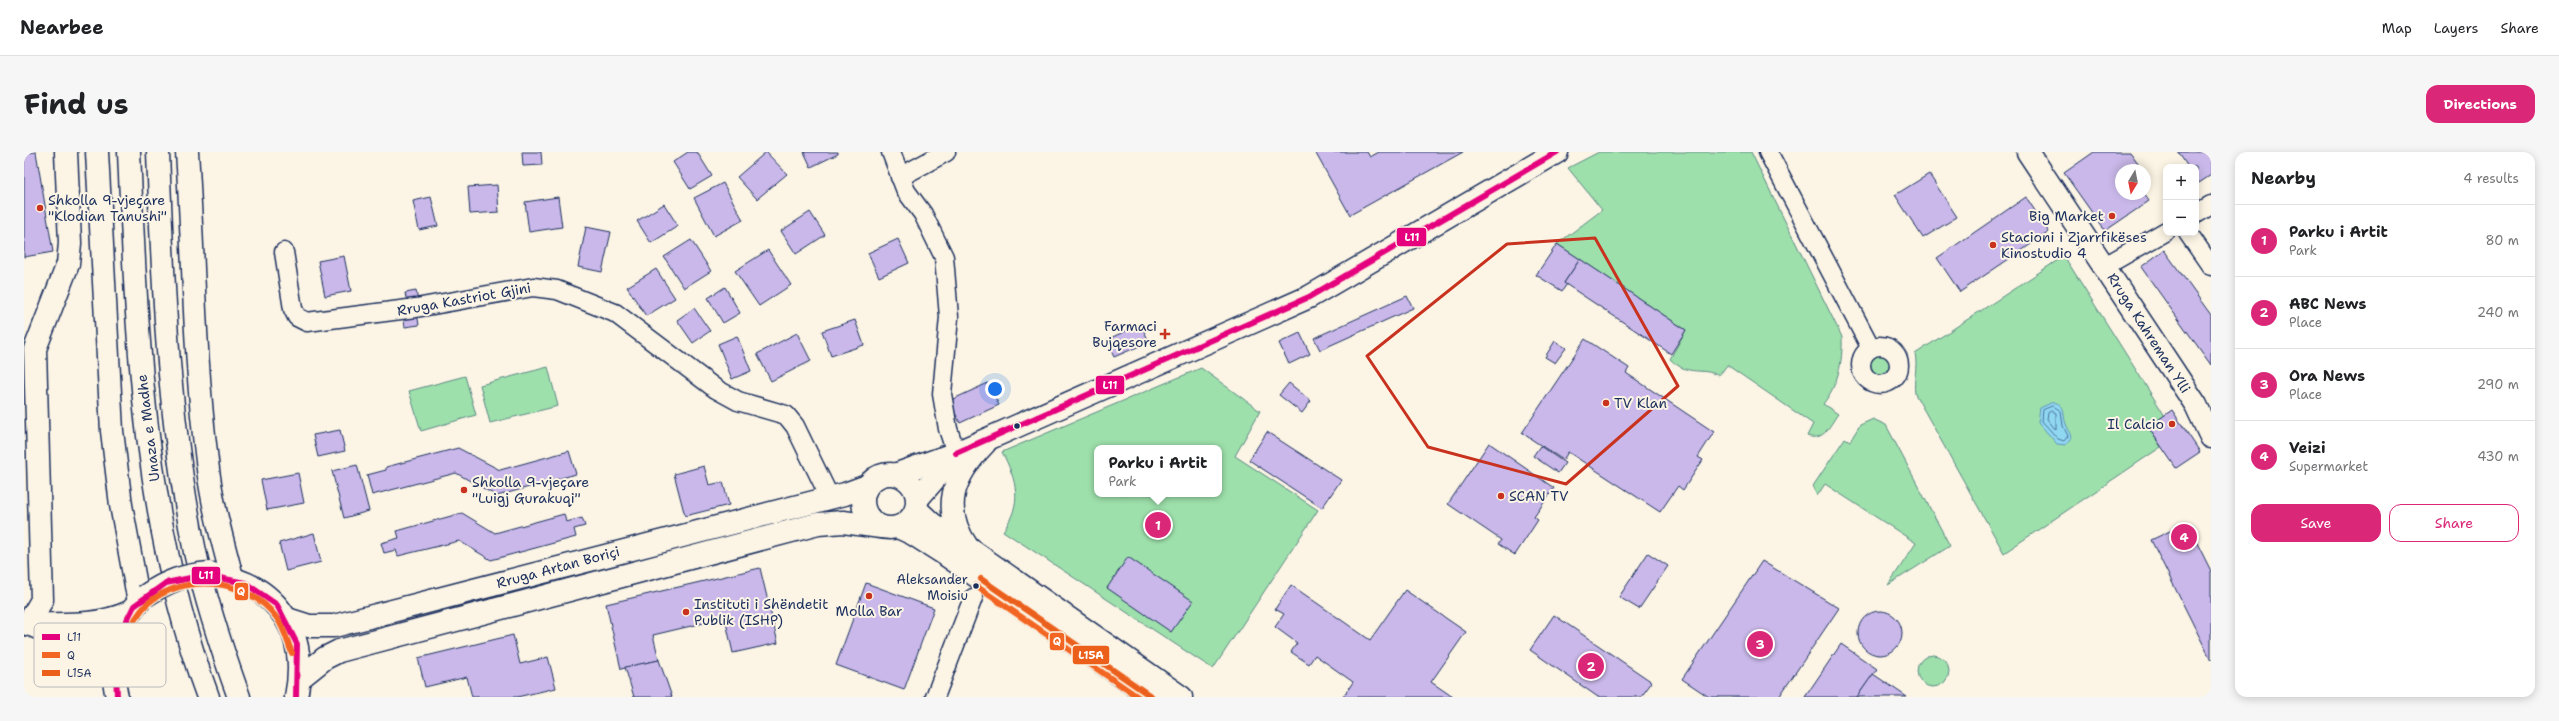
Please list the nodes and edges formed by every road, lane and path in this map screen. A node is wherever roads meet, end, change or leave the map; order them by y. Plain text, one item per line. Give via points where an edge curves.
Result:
1 (66, 152) edge
2 (97, 152) edge
3 (129, 152) edge
4 (158, 152) edge
5 (187, 152) edge
6 (891, 152) edge
7 (946, 152) edge
8 (1557, 152) edge
9 (1768, 152) edge
10 (2034, 154) edge
11 (900, 177) junction
12 (2211, 205) edge
13 (2199, 212) edge
14 (2163, 233) edge
15 (2190, 236) edge
16 (284, 252) dead end
17 (2105, 266) junction
18 (2211, 266) edge
19 (1870, 348) dead end
20 (2211, 437) edge
21 (990, 438) junction
22 (956, 453) junction
23 (897, 474) junction
24 (867, 486) junction
25 (830, 498) junction
26 (917, 504) junction
27 (889, 527) junction
28 (968, 548) junction
29 (232, 577) junction
30 (973, 598) dead end
31 (138, 603) junction
32 (287, 619) junction
33 (26, 623) edge
34 (95, 623) edge
35 (125, 623) edge
36 (115, 687) edge
37 (298, 687) edge
38 (117, 697) edge
39 (208, 697) edge
40 (239, 697) edge
41 (935, 697) edge
42 (1152, 697) edge
43 (1181, 697) edge

1 - 33 main road via 70,244 68,264 35,349 42,600
2 - 31 main road via 112,431
3 - 39 main road, Unaza e Madhe via 141,370 150,464 168,561 192,655
4 - 40 main road via 167,348 181,471 196,553 218,639
5 - 29 main road via 199,390 205,448 219,528
6 - 11 street
7 - 11 street
8 - 21 main road via 1309,297
9 - 19 street
10 - 17 main road, Rruga Kahreman Ylli
11 - 22 street via 906,191 923,214 944,257 949,317 942,394 948,429
12 - 13 street
14 - 17 street
15 - 18 street
16 - 25 street, Rruga Kastriot Gjini via 292,309 297,317 307,322 416,308 533,287 557,290 615,313 716,389 738,401 786,415 795,426
17 - 20 main road, Rruga Kahreman Ylli via 2196,405
21 - 22 main road
21 - 28 main road via 961,472 952,498 953,520
22 - 23 main road
22 - 26 main road
23 - 24 main road via 875,478
23 - 26 main road via 907,479 914,488
24 - 25 main road, Rruga Artan Boriçi
24 - 27 main road via 863,496 863,508 873,522
25 - 32 main road, Rruga Artan Boriçi via 334,626 309,626
26 - 27 main road via 912,518
26 - 28 main road via 932,524
27 - 37 main road, Rruga Artan Boriçi via 831,522 343,650 324,658
27 - 42 main road via 912,534 943,553
28 - 43 main road
29 - 31 main road, Rruga Artan Boriçi, bridge via 210,573 187,575 165,583
29 - 32 main road, Rruga Artan Boriçi via 265,594
30 - 41 street
31 - 34 main road, Rruga Artan Boriçi via 112,620
31 - 35 main road, Rruga Artan Boriçi
32 - 37 main road, Rruga Artan Boriçi via 299,650
36 - 38 main road, Rruga Artan Boriçi

